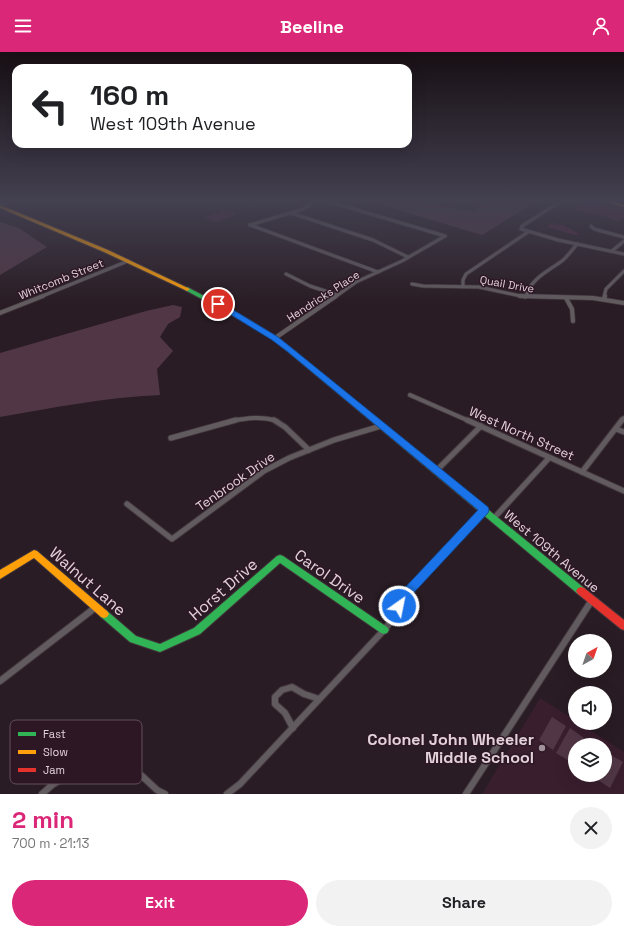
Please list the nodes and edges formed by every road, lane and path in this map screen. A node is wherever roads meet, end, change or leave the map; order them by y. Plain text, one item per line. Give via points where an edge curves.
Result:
1 (68, 235) edge
2 (276, 235) edge
3 (356, 235) edge
4 (440, 235) edge
5 (524, 235) edge
6 (539, 235) edge
7 (624, 241) edge
8 (576, 244) junction
9 (612, 251) junction
10 (624, 254) edge
11 (408, 257) junction
12 (128, 261) junction
13 (624, 271) edge
14 (378, 272) junction
15 (286, 274) dead end
16 (412, 284) dead end
17 (463, 286) junction
18 (337, 295) junction
19 (526, 297) junction
20 (566, 298) junction
21 (604, 299) junction
22 (624, 303) edge
23 (0, 313) edge
24 (573, 321) dead end
25 (275, 338) junction
26 (410, 395) dead end
27 (624, 418) edge
28 (381, 426) junction
29 (481, 426) junction
30 (616, 429) junction
31 (624, 432) edge
32 (171, 438) dead end
33 (309, 450) junction
34 (549, 458) junction
35 (436, 471) junction
36 (582, 472) junction
37 (624, 491) edge
38 (127, 504) dead end
39 (484, 510) junction
40 (494, 518) junction
41 (280, 558) joint
42 (0, 575) edge
43 (592, 600) junction
44 (96, 607) junction
45 (624, 626) edge
46 (384, 630) junction
47 (160, 648) joint
48 (0, 681) edge
49 (319, 699) junction
50 (293, 728) junction
51 (142, 776) edge
52 (54, 784) edge
53 (42, 794) edge
54 (165, 794) edge
55 (227, 794) edge
56 (466, 794) edge

1 - 12 main road, West 109th Avenue
2 - 14 street
3 - 11 street
4 - 11 street, Hendricks Place via 445,236
5 - 17 street via 466,274
6 - 8 street
7 - 9 street
8 - 9 street
8 - 19 street via 567,256 528,287
9 - 10 street
11 - 14 street, Hendricks Place
12 - 23 street, Whitcomb Street
12 - 25 main road, West 109th Avenue via 205,297
13 - 21 street via 606,289
14 - 18 street, Hendricks Place via 356,282
15 - 18 street
16 - 17 street, Quail Drive
17 - 19 street, Quail Drive
18 - 25 street, Hendricks Place
19 - 20 street, Quail Drive
20 - 21 street, Quail Drive
20 - 24 street via 573,308
21 - 22 street, Quail Drive
25 - 28 main road, West 109th Avenue
26 - 29 street, West North Street
27 - 30 street
28 - 33 street, Tenbrook Drive
28 - 35 main road, West 109th Avenue
29 - 34 street, West North Street
29 - 35 street
30 - 31 street
30 - 36 street
32 - 33 street via 246,418 261,418 277,422
33 - 38 street, Tenbrook Drive via 264,471 172,539
34 - 36 street, West North Street
34 - 40 street
35 - 39 main road, West 109th Avenue
36 - 37 street, West North Street
39 - 40 main road, West 109th Avenue
39 - 46 street via 402,598 396,614
40 - 43 main road, West 109th Avenue
41 - 46 main road, Carol Drive
41 - 47 main road, Horst Drive via 197,631
42 - 44 main road, Walnut Lane via 34,553
43 - 45 main road, West 109th Avenue
43 - 56 street
44 - 47 main road, Walnut Lane via 133,638
44 - 48 street
46 - 49 street
49 - 50 street
49 - 50 street via 304,694 292,686 282,690 275,697 276,704 285,713
50 - 55 street via 240,784
51 - 54 street
52 - 53 street

